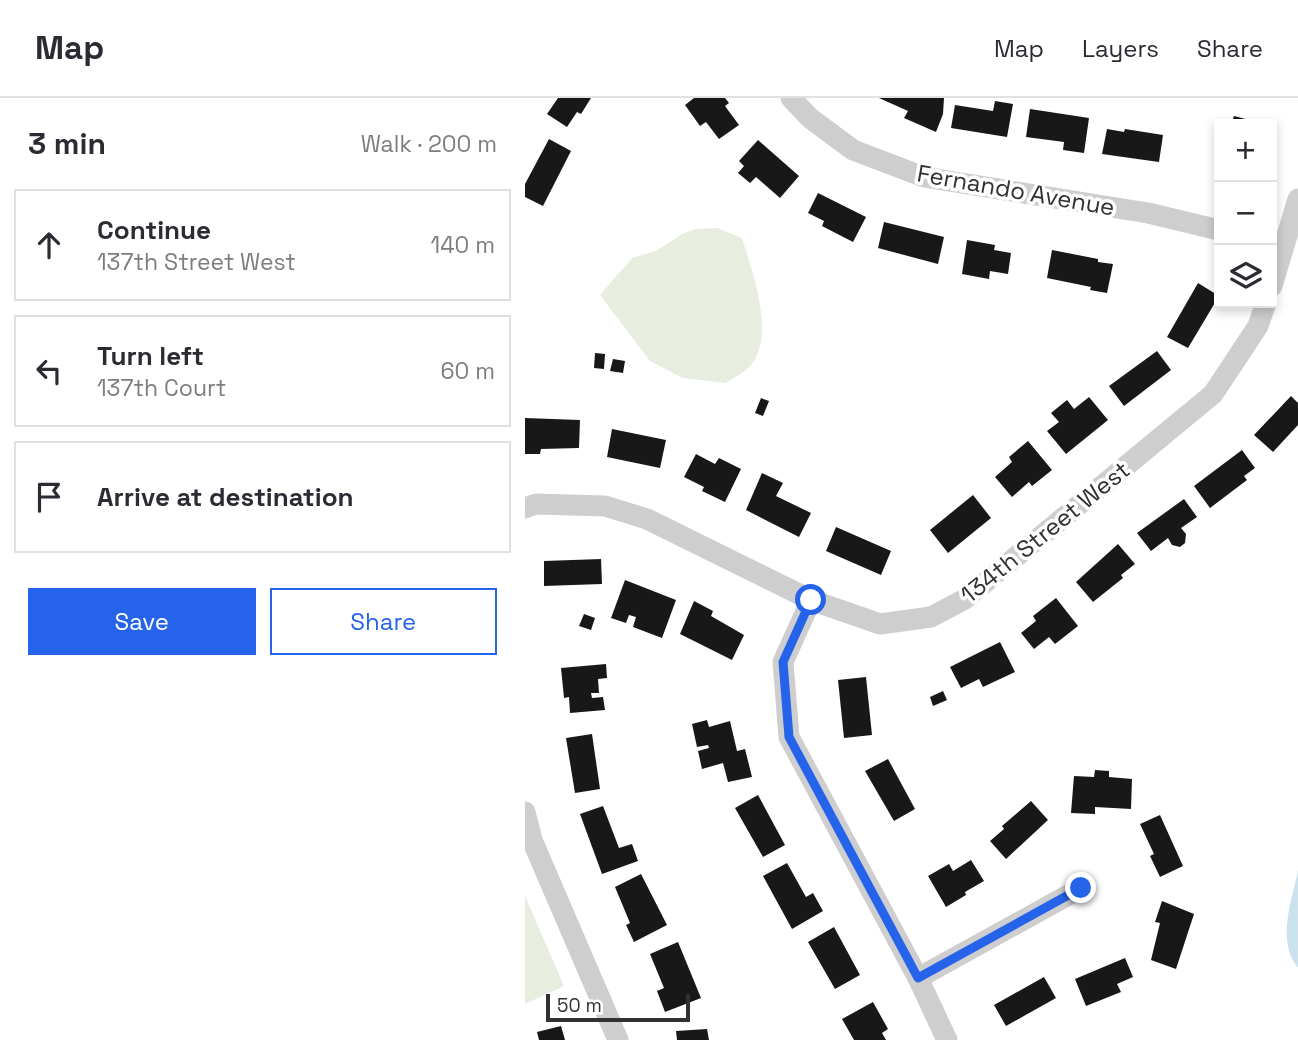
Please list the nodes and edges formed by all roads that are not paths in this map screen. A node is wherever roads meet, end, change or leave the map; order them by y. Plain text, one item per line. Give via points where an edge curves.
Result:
1 (792, 98) edge
2 (1298, 199) edge
3 (1214, 229) edge
4 (1285, 246) edge
5 (1277, 271) edge
6 (1264, 308) edge
7 (525, 508) edge
8 (811, 600) junction
9 (525, 812) edge
10 (1081, 888) dead end
11 (918, 978) junction
12 (618, 1040) edge
13 (947, 1040) edge

1 - 3 street, Fernando Avenue via 810,118 853,150 924,177 1148,213
2 - 4 street
4 - 5 street
6 - 8 street, 134th Street West via 1258,326 1213,394 965,599 931,617 880,624
7 - 8 street, 134th Street West via 536,504 605,506 647,519
8 - 11 street via 783,662 789,737
9 - 12 street via 532,840
10 - 11 street
11 - 13 street

